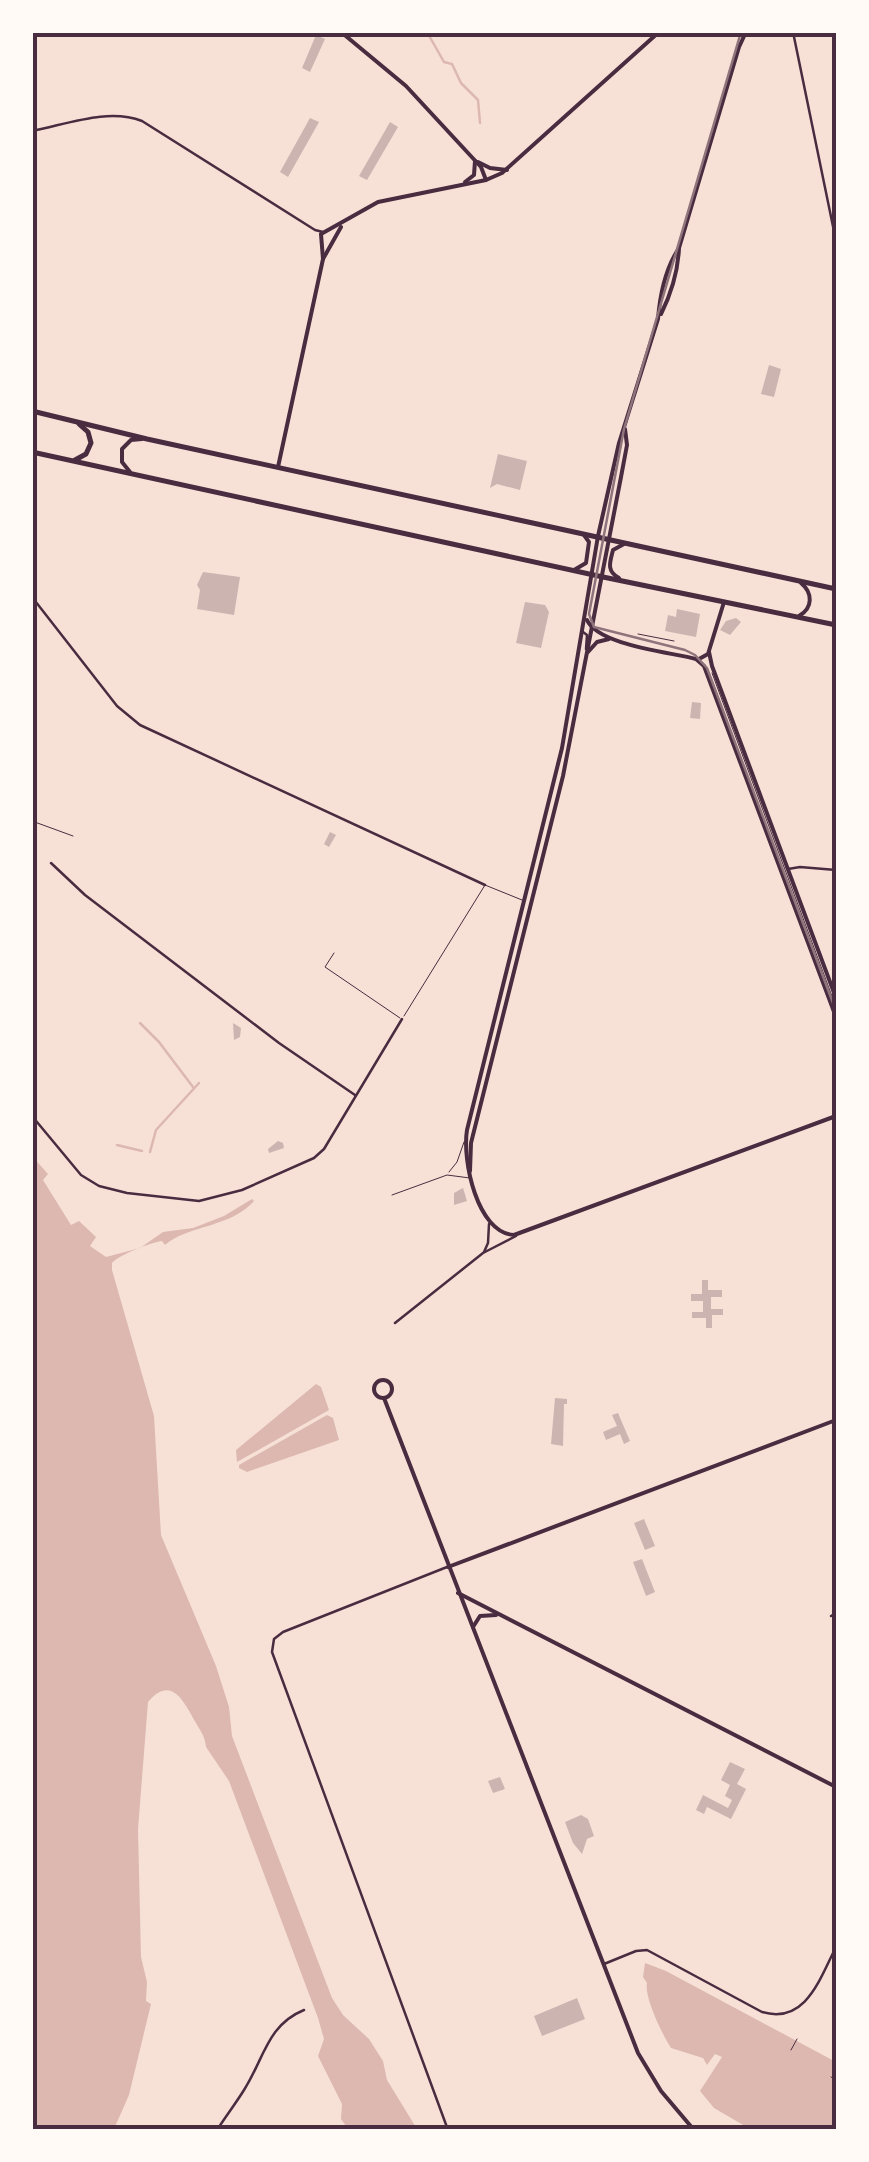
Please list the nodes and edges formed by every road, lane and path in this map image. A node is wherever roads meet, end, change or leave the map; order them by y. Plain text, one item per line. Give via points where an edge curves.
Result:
1 (341, 32) edge
2 (659, 32) edge
3 (739, 32) edge
4 (746, 32) edge
5 (793, 32) edge
6 (738, 47) junction
7 (32, 131) edge
8 (475, 161) junction
9 (507, 170) junction
10 (486, 180) junction
11 (460, 185) junction
12 (342, 225) junction
13 (314, 230) junction
14 (325, 232) junction
15 (320, 241) junction
16 (332, 242) junction
17 (836, 242) edge
18 (324, 259) junction
19 (32, 411) edge
20 (77, 422) junction
21 (625, 429) junction
22 (147, 439) junction
23 (32, 452) edge
24 (67, 461) junction
25 (614, 464) junction
26 (623, 466) junction
27 (278, 467) junction
28 (142, 478) junction
29 (577, 531) junction
30 (598, 536) junction
31 (610, 538) junction
32 (633, 544) junction
33 (569, 570) junction
34 (592, 574) junction
35 (603, 577) junction
36 (798, 581) junction
37 (628, 582) junction
38 (835, 588) edge
39 (32, 597) edge
40 (724, 602) junction
41 (586, 615) junction
42 (794, 617) junction
43 (836, 625) edge
44 (592, 630) junction
45 (583, 632) junction
46 (638, 634) dead end
47 (611, 639) junction
48 (674, 641) dead end
49 (709, 652) junction
50 (586, 656) junction
51 (696, 659) junction
52 (712, 666) junction
53 (705, 669) junction
54 (714, 681) junction
55 (552, 808) junction
56 (32, 821) edge
57 (73, 836) dead end
58 (51, 863) dead end
59 (785, 870) junction
60 (836, 870) edge
61 (486, 885) junction
62 (525, 900) junction
63 (334, 953) dead end
64 (836, 998) edge
65 (836, 1008) edge
66 (836, 1017) edge
67 (402, 1019) junction
68 (355, 1095) junction
69 (473, 1106) junction
70 (480, 1108) junction
71 (32, 1116) edge
72 (836, 1116) edge
73 (467, 1130) junction
74 (447, 1175) junction
75 (471, 1178) junction
76 (392, 1194) dead end
77 (489, 1224) junction
78 (522, 1233) junction
79 (483, 1253) junction
80 (394, 1324) dead end
81 (387, 1397) dead end
82 (836, 1420) edge
83 (448, 1566) junction
84 (458, 1593) junction
85 (836, 1614) edge
86 (501, 1616) junction
87 (830, 1616) dead end
88 (472, 1630) junction
89 (836, 1786) edge
90 (836, 1947) edge
91 (602, 1964) junction
92 (304, 2010) dead end
93 (797, 2039) dead end
94 (791, 2050) dead end
95 (831, 2077) dead end
96 (836, 2080) edge
97 (690, 2128) edge
98 (217, 2130) edge
99 (448, 2130) edge

1 - 8 street via 406,86
2 - 9 street
3 - 6 street
4 - 6 street
5 - 17 street
6 - 21 street
7 - 13 street via 128,116
8 - 9 street
8 - 10 street
8 - 11 street via 474,175
9 - 10 street
10 - 11 street
11 - 12 street via 378,202
12 - 14 street
12 - 16 street
13 - 14 street
13 - 15 street
14 - 15 street
14 - 16 street
15 - 16 street
15 - 18 street
16 - 18 street
18 - 27 street
19 - 20 main road
20 - 22 main road
20 - 24 main road via 91,445
21 - 25 street
21 - 26 street
22 - 27 main road
22 - 28 street via 129,441 121,456 124,468
23 - 24 main road
24 - 28 main road
25 - 26 street
25 - 30 street
26 - 31 street
27 - 29 main road
28 - 33 main road
29 - 30 main road
29 - 33 street via 589,542 586,563
30 - 31 main road
30 - 34 street
31 - 32 main road
31 - 35 street
32 - 36 main road
32 - 37 street via 614,548 610,566
33 - 34 main road
34 - 35 main road
34 - 41 street
35 - 37 main road
35 - 44 street
36 - 38 main road
36 - 42 street via 810,601
37 - 40 main road
39 - 61 street via 117,706 140,725
40 - 42 main road
40 - 49 street
41 - 44 street
41 - 45 street
42 - 43 main road
44 - 47 street
44 - 50 street
45 - 50 street
45 - 55 street
46 - 48 path
47 - 50 street via 597,642
47 - 51 street
49 - 51 street
49 - 52 street
50 - 55 street
51 - 53 street
52 - 54 lane
52 - 59 street
53 - 54 lane
53 - 59 street
54 - 59 lane
55 - 62 street
55 - 70 street
56 - 57 path
58 - 68 street
59 - 60 street
59 - 64 street
59 - 65 lane
59 - 66 street
61 - 62 lane
61 - 67 lane
62 - 69 street
63 - 67 lane via 325,967
67 - 68 street
68 - 71 street via 314,1158 199,1201 108,1190 65,1158
69 - 70 street
69 - 73 street
70 - 75 street
72 - 78 street
73 - 74 lane
73 - 75 street via 464,1157
74 - 75 lane
74 - 76 lane
75 - 77 street
77 - 78 street via 502,1234
77 - 79 street
78 - 79 street
79 - 80 street
81 - 83 street
82 - 83 street
83 - 84 street
83 - 99 street via 283,1632 272,1652
84 - 86 street
84 - 88 street
85 - 87 street
86 - 88 street via 480,1616
86 - 89 street
88 - 91 street
90 - 91 street via 807,2001 778,2015 647,1950
91 - 97 street via 649,2072
92 - 98 street via 275,2028
93 - 94 path
95 - 96 path

